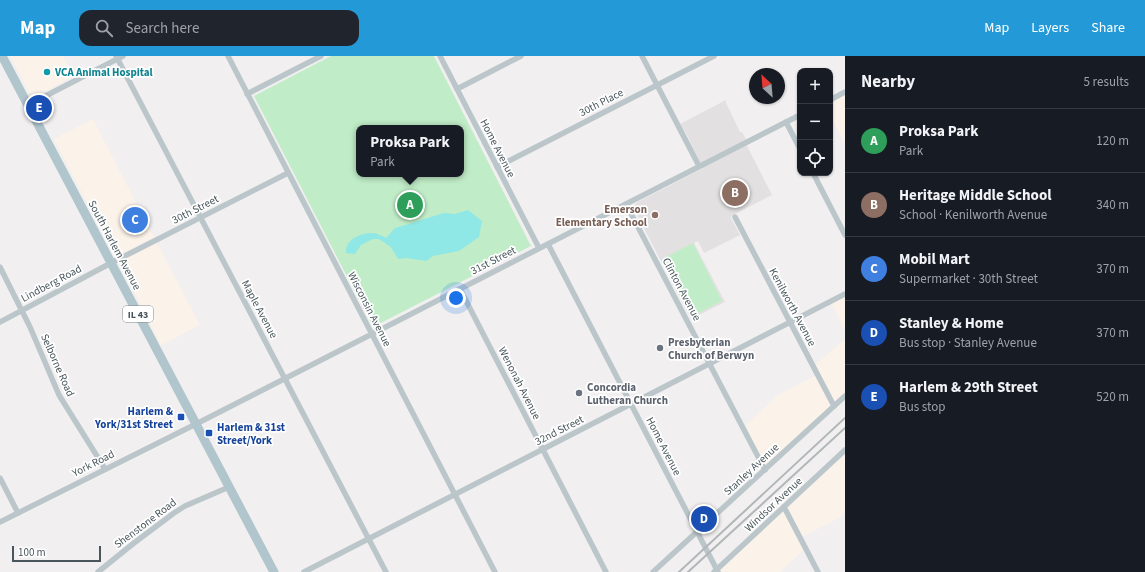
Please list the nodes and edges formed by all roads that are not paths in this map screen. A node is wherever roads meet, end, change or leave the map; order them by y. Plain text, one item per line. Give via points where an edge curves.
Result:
1 (2, 56) edge
2 (228, 56) edge
3 (321, 56) edge
4 (440, 56) edge
5 (521, 56) edge
6 (642, 56) edge
7 (714, 56) edge
8 (119, 57) edge
9 (656, 85) junction
10 (457, 89) junction
11 (845, 92) edge
12 (248, 94) junction
13 (833, 98) edge
14 (28, 104) junction
15 (797, 116) edge
16 (786, 122) junction
17 (797, 143) edge
18 (699, 166) junction
19 (497, 167) junction
20 (288, 173) junction
21 (814, 176) edge
22 (626, 204) junction
23 (735, 217) dead end
24 (201, 218) junction
25 (845, 235) edge
26 (548, 244) junction
27 (539, 248) junction
28 (111, 263) junction
29 (0, 267) edge
30 (460, 289) junction
31 (845, 294) edge
32 (21, 311) junction
33 (0, 322) edge
34 (790, 323) junction
35 (372, 334) junction
36 (710, 364) junction
37 (285, 378) junction
38 (845, 396) edge
39 (632, 404) junction
40 (834, 406) junction
41 (196, 424) junction
42 (543, 450) junction
43 (845, 450) edge
44 (105, 468) junction
45 (764, 470) junction
46 (0, 478) edge
47 (229, 487) junction
48 (455, 495) junction
49 (784, 507) junction
50 (18, 513) junction
51 (0, 522) edge
52 (698, 531) junction
53 (369, 539) junction
54 (716, 571) edge
55 (98, 572) edge
56 (274, 572) edge
57 (304, 572) edge
58 (386, 572) edge
59 (495, 572) edge
60 (606, 572) edge
61 (653, 572) edge
62 (818, 572) edge

1 - 14 main road, South Harlem Avenue / IL 43
2 - 12 street, Wisconsin Avenue
3 - 12 street
4 - 10 street, Home Avenue
5 - 10 street
6 - 9 street
7 - 9 street, 30th Place
8 - 14 street
8 - 24 street, Maple Avenue
9 - 18 street
9 - 19 street, 30th Place
10 - 19 street, Home Avenue
11 - 13 street
12 - 20 street, Wisconsin Avenue
14 - 28 main road, South Harlem Avenue / IL 43
15 - 16 street, 31st Street
16 - 17 street
16 - 18 street, 31st Street
18 - 22 street, 31st Street
19 - 27 street, Home Avenue
20 - 24 street, 30th Street
20 - 35 street, Wisconsin Avenue
21 - 25 street
22 - 26 street, 31st Street
22 - 36 street, Clinton Avenue
23 - 34 street, Kenilworth Avenue
24 - 28 street, 30th Street
24 - 37 street, Maple Avenue
26 - 27 street, 31st Street
26 - 39 street, Home Avenue
27 - 30 street, 31st Street
28 - 32 street, Lindberg Road
28 - 41 main road, South Harlem Avenue / IL 43
29 - 32 street, Selborne Road
30 - 35 street, 31st Street
30 - 42 street, Wenonah Avenue
31 - 34 street, 32nd Street
32 - 33 street, Lindberg Road
32 - 44 street, Selborne Road via 59,395
34 - 36 street, 32nd Street
34 - 40 street, Kenilworth Avenue
35 - 37 street, 31st Street
35 - 48 street, Wisconsin Avenue
36 - 39 street, 32nd Street
36 - 45 street, Clinton Avenue
37 - 41 street, 31st Street
37 - 53 street, Maple Avenue
38 - 40 street, Stanley Avenue
39 - 42 street, 32nd Street
39 - 52 street, Home Avenue
40 - 45 street, Stanley Avenue
41 - 44 street, York Road
41 - 47 main road, South Harlem Avenue / IL 43
42 - 48 street, 32nd Street
42 - 60 street, Wenonah Avenue
43 - 49 street, Windsor Avenue
44 - 50 street, York Road
45 - 52 street, Stanley Avenue
46 - 50 street
47 - 55 street, Shenstone Road via 174,513
47 - 56 main road, South Harlem Avenue / IL 43
48 - 53 street, 32nd Street
48 - 59 street, Wisconsin Avenue
49 - 54 street, Windsor Avenue
49 - 62 street
50 - 51 street, York Road
52 - 54 street, Home Avenue
52 - 61 street, Stanley Avenue
53 - 57 street, 32nd Street
53 - 58 street, Maple Avenue

